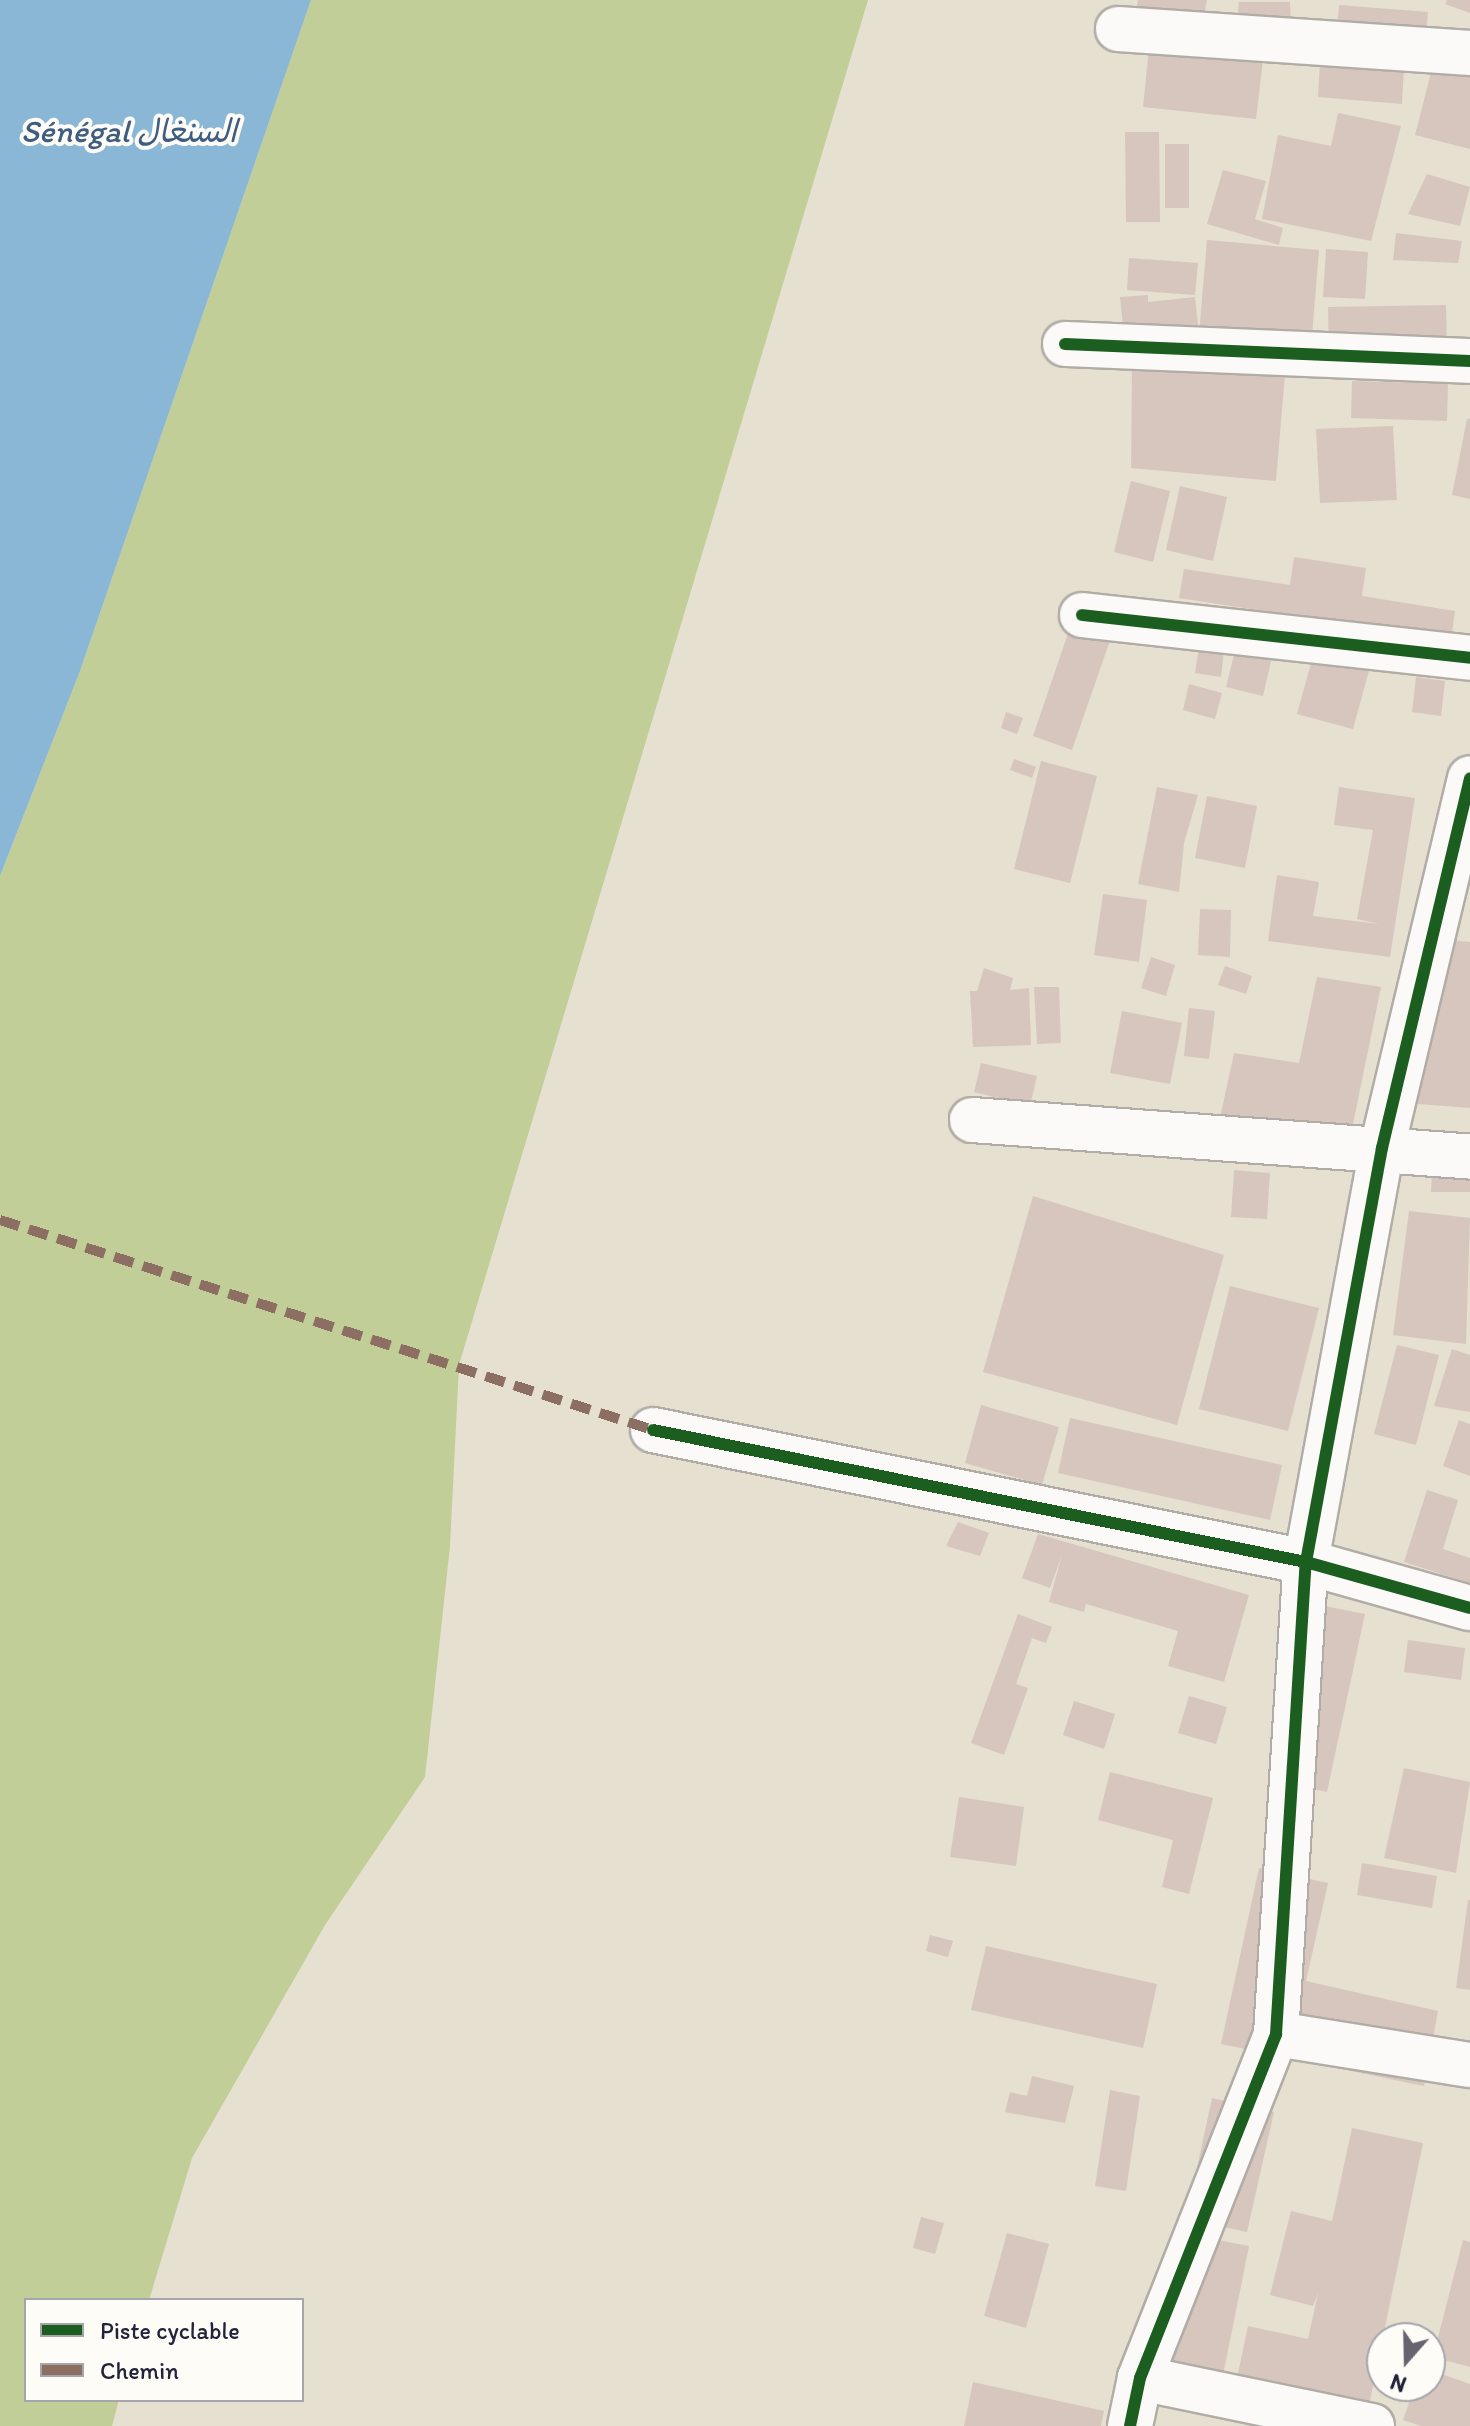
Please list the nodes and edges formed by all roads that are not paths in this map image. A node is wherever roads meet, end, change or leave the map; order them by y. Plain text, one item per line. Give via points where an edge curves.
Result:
1 (1118, 29) dead end
2 (1470, 53) edge
3 (1065, 344) dead end
4 (1470, 361) edge
5 (1082, 615) dead end
6 (1470, 658) edge
7 (1470, 778) edge
8 (972, 1120) dead end
9 (1382, 1148) junction
10 (1470, 1157) edge
11 (653, 1430) dead end
12 (1306, 1562) junction
13 (1470, 1608) edge
14 (1276, 2034) junction
15 (1470, 2065) edge
16 (1140, 2378) junction
17 (1130, 2426) edge
18 (1372, 2426) edge

1 - 2 street
3 - 4 street
5 - 6 street
7 - 9 street
8 - 9 street
9 - 10 street
9 - 12 street
11 - 12 street
12 - 13 street
12 - 14 street
14 - 15 street
14 - 16 street
16 - 17 street
16 - 18 street

